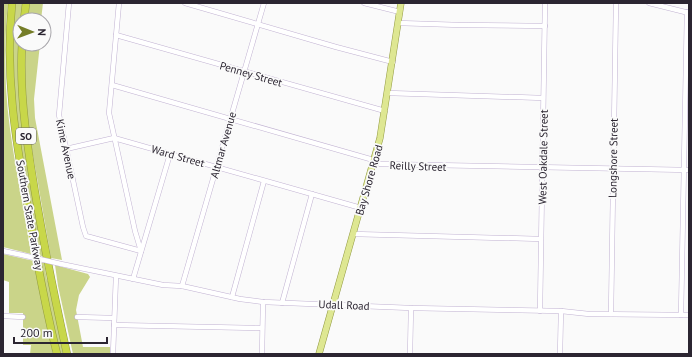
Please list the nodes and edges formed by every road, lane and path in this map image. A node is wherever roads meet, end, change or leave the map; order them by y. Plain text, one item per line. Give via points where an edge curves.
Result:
1 (12, 3) edge
2 (69, 3) edge
3 (119, 3) edge
4 (184, 3) edge
5 (264, 3) edge
6 (364, 3) edge
7 (401, 3) edge
8 (545, 3) edge
9 (616, 3) edge
10 (649, 3) edge
11 (400, 12) junction
12 (688, 12) edge
13 (398, 23) junction
14 (258, 24) junction
15 (545, 26) junction
16 (116, 35) junction
17 (22, 52) edge
18 (393, 62) junction
19 (244, 72) junction
20 (112, 85) junction
21 (388, 93) junction
22 (543, 98) junction
23 (385, 111) junction
24 (231, 119) junction
25 (114, 138) junction
26 (66, 148) junction
27 (170, 154) junction
28 (374, 162) junction
29 (217, 167) junction
30 (543, 168) junction
31 (613, 169) junction
32 (687, 170) edge
33 (264, 181) junction
34 (312, 194) junction
35 (361, 208) junction
36 (353, 234) junction
37 (541, 239) junction
38 (3, 251) edge
39 (142, 251) junction
40 (116, 276) junction
41 (133, 279) junction
42 (182, 286) junction
43 (232, 297) junction
44 (263, 302) junction
45 (282, 303) junction
46 (333, 305) junction
47 (411, 308) junction
48 (540, 311) junction
49 (560, 311) junction
50 (611, 314) junction
51 (681, 315) junction
52 (689, 315) edge
53 (3, 316) edge
54 (23, 317) dead end
55 (77, 317) dead end
56 (114, 318) junction
57 (60, 323) junction
58 (114, 325) junction
59 (262, 328) junction
60 (56, 354) edge
61 (68, 354) edge
62 (72, 354) edge
63 (113, 354) edge
64 (262, 354) edge
65 (319, 354) edge
66 (410, 354) edge
67 (560, 354) edge

1 - 60 highway, Southern State Parkway / SO via 9,62 13,113 30,220
2 - 26 street, Kime Avenue via 58,115
3 - 16 street
4 - 14 street
5 - 14 street, Altmar Avenue
6 - 11 street
7 - 11 main road, Bay Shore Road
8 - 15 street, West Oakdale Street
9 - 31 street, Longshore Street
10 - 12 street
11 - 13 main road, Bay Shore Road
12 - 32 street
13 - 15 street
13 - 18 main road, Bay Shore Road
14 - 18 street
14 - 19 street, Altmar Avenue
15 - 22 street, West Oakdale Street
16 - 19 street, Penney Street
16 - 20 street
17 - 57 highway, Southern State Parkway / SO via 22,94 27,138
18 - 21 main road, Bay Shore Road
19 - 23 street, Penney Street
19 - 24 street, Altmar Avenue
20 - 24 street, Reilly Street
20 - 25 street via 109,113
21 - 22 street
21 - 23 main road, Bay Shore Road
22 - 30 street, West Oakdale Street
23 - 28 main road, Bay Shore Road
24 - 28 street, Reilly Street via 368,158
24 - 29 street, Altmar Avenue
25 - 26 street, Ward Street
25 - 27 street, Ward Street
25 - 39 street
26 - 39 street, Kime Avenue via 86,236
27 - 29 street, Ward Street
27 - 39 street
28 - 30 street, Reilly Street via 389,165
28 - 35 main road, Bay Shore Road
29 - 33 street, Ward Street
29 - 42 street, Altmar Avenue
30 - 31 street, Reilly Street
30 - 37 street, West Oakdale Street
31 - 32 street, Reilly Street
31 - 50 street, Longshore Street
32 - 51 street
33 - 34 street, Ward Street
33 - 43 street
34 - 35 street, Ward Street
34 - 45 street
35 - 36 main road, Bay Shore Road
36 - 37 street
36 - 46 main road, Bay Shore Road
37 - 48 street, West Oakdale Street
38 - 40 street, Udall Road, bridge
39 - 41 street
40 - 41 street, Udall Road
40 - 56 street
41 - 42 street, Udall Road
42 - 43 street, Udall Road
43 - 44 street, Udall Road
44 - 45 street, Udall Road
44 - 59 street
45 - 46 street, Udall Road
46 - 47 street, Udall Road
46 - 65 main road, Bay Shore Road
47 - 48 street, Udall Road
47 - 66 street
48 - 49 street, Udall Road
49 - 50 street, Udall Road
49 - 67 street
50 - 51 street, Udall Road
51 - 52 street, Udall Road
53 - 54 street
55 - 56 street
56 - 58 street
57 - 61 highway, Southern State Parkway / SO
57 - 62 highway
58 - 59 street
58 - 63 street
59 - 64 street

